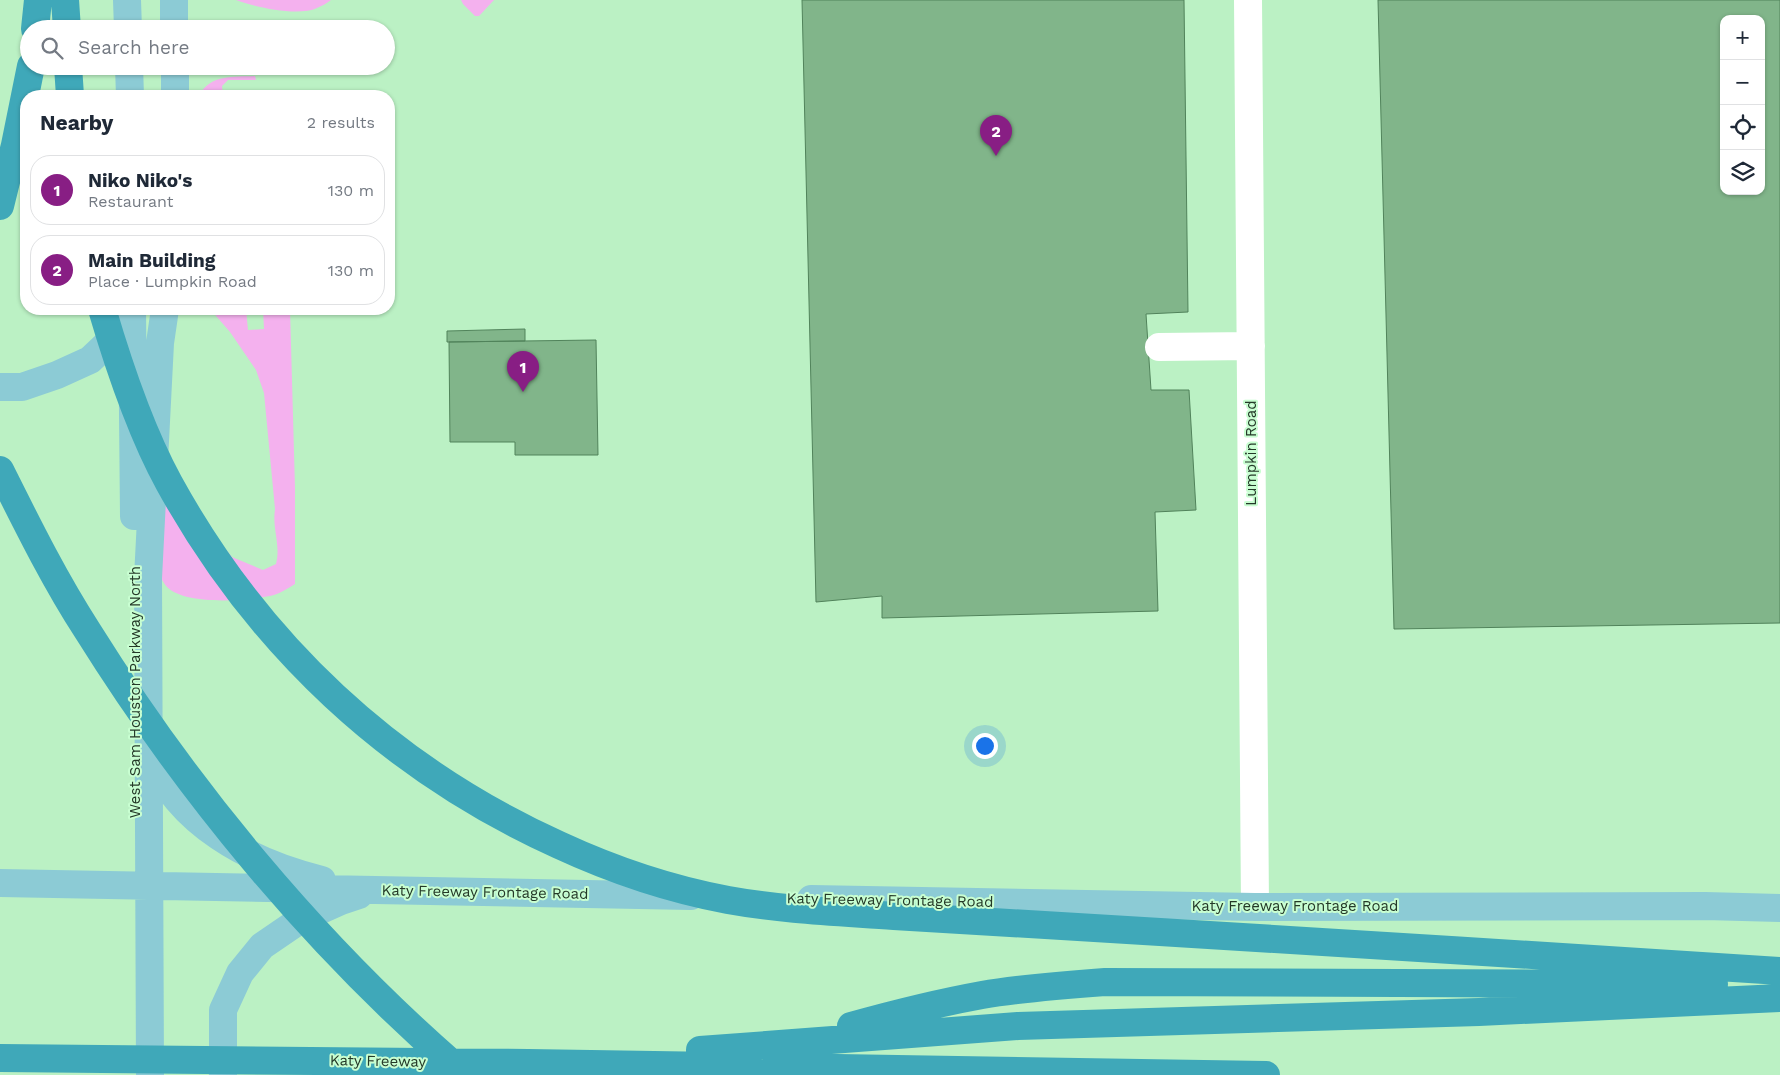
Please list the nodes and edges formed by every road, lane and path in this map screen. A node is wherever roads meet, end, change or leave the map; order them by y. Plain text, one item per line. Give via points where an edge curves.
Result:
1 (38, 0) edge
2 (65, 0) edge
3 (127, 0) edge
4 (174, 0) edge
5 (1248, 0) edge
6 (36, 20) edge
7 (66, 20) edge
8 (128, 20) edge
9 (174, 20) edge
10 (29, 75) edge
11 (69, 75) edge
12 (129, 75) edge
13 (174, 75) edge
14 (26, 90) edge
15 (70, 90) edge
16 (130, 90) edge
17 (175, 90) edge
18 (20, 120) edge
19 (0, 206) edge
20 (104, 315) edge
21 (132, 315) edge
22 (136, 315) edge
23 (163, 315) edge
24 (1250, 346) junction
25 (1159, 347) dead end
26 (0, 387) edge
27 (0, 470) edge
28 (148, 747) junction
29 (0, 883) edge
30 (148, 886) junction
31 (385, 890) junction
32 (1255, 907) junction
33 (1780, 908) edge
34 (1780, 971) edge
35 (1780, 984) edge
36 (1780, 998) edge
37 (0, 1058) edge
38 (528, 1063) junction
39 (138, 1075) edge
40 (150, 1075) edge
41 (224, 1075) edge
42 (465, 1075) edge
43 (716, 1075) edge
44 (1266, 1075) edge

1 - 6 highway
2 - 7 highway
3 - 8 main road
4 - 9 main road
5 - 24 street, Lumpkin Road
10 - 14 highway
11 - 15 highway
12 - 16 main road
13 - 17 main road
18 - 19 highway
20 - 34 highway via 117,361 167,480 228,577 300,664 397,750 437,779 489,811 590,860 648,881 727,900 784,907
21 - 39 main road, West Sam Houston Parkway North
22 - 26 main road via 90,360 22,387
23 - 28 main road via 148,578
24 - 25 street
24 - 32 street, Lumpkin Road
27 - 42 highway via 86,629 188,777 263,870 355,972
28 - 30 main road
28 - 31 main road via 164,781 188,811 205,828 230,844 266,862 306,876 342,885
29 - 30 main road, Katy Freeway Frontage Road
30 - 31 main road, Katy Freeway Frontage Road
30 - 40 main road
31 - 32 main road, Katy Freeway Frontage Road
31 - 41 main road via 341,901 303,918 262,946 240,972 223,1010
32 - 33 main road, Katy Freeway Frontage Road
35 - 43 highway via 1158,981 1050,986 983,995 842,1028 774,1050
36 - 38 highway via 1479,1012 1018,1026
37 - 38 highway, Katy Freeway
38 - 44 highway, Katy Freeway

